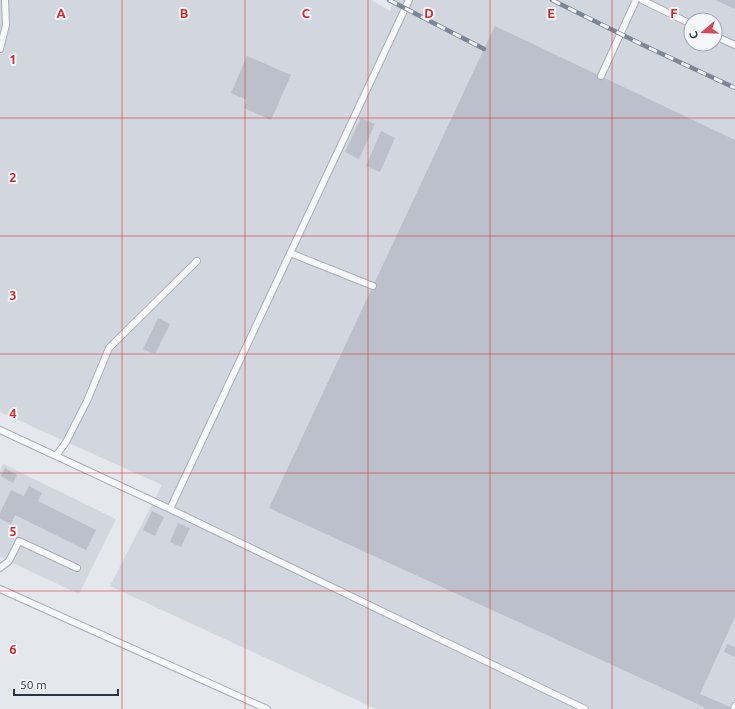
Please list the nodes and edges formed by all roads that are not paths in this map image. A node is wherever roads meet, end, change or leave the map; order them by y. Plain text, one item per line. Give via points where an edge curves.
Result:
1 (5, 0) edge
2 (409, 0) edge
3 (636, 0) edge
4 (642, 0) edge
5 (683, 20) edge
6 (723, 40) edge
7 (735, 45) edge
8 (0, 49) edge
9 (601, 76) dead end
10 (290, 253) junction
11 (197, 261) dead end
12 (373, 286) dead end
13 (0, 430) edge
14 (56, 456) junction
15 (170, 509) junction
16 (0, 568) edge
17 (78, 568) dead end
18 (0, 589) edge
19 (735, 706) edge
20 (267, 709) edge
21 (585, 709) edge
22 (734, 709) edge

1 - 8 lane via 6,25
2 - 10 lane
3 - 9 lane
4 - 5 lane
6 - 7 lane
10 - 12 lane
10 - 15 lane
11 - 14 lane via 108,348 87,401
13 - 14 lane
14 - 15 lane
15 - 21 lane
16 - 17 lane via 9,561 19,540
18 - 20 lane
19 - 22 lane

